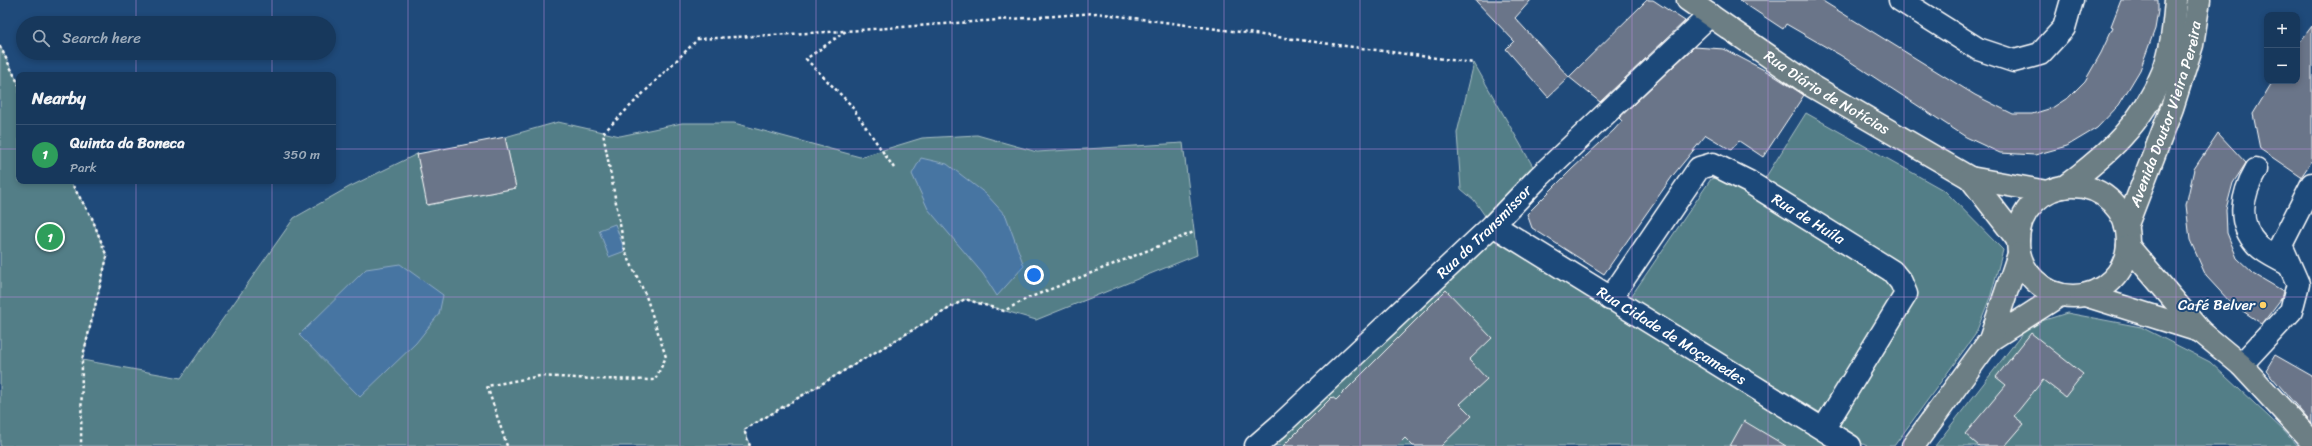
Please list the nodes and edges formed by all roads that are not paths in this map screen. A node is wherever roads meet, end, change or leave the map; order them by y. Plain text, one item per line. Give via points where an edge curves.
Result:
1 (1688, 0) edge
2 (1900, 0) edge
3 (2072, 0) edge
4 (2176, 0) edge
5 (2199, 0) edge
6 (1710, 15) junction
7 (2256, 170) dead end
8 (1970, 178) junction
9 (2312, 184) edge
10 (2056, 190) junction
11 (1493, 225) junction
12 (2127, 236) junction
13 (2019, 247) junction
14 (2289, 265) junction
15 (2060, 294) junction
16 (2085, 295) junction
17 (1610, 300) junction
18 (2200, 331) junction
19 (1990, 340) junction
20 (2241, 366) junction
21 (1824, 428) junction
22 (2312, 442) edge
23 (1256, 446) edge
24 (1850, 446) edge
25 (1912, 446) edge

1 - 6 main road, Rua Diário de Notícias
2 - 3 street via 1978,49 2014,62 2040,54 2064,28
4 - 10 main road, Avenida Doutor Vieira Pereira via 2172,38 2163,72 2142,111 2120,141
5 - 12 main road, Avenida Doutor Vieira Pereira via 2192,45
6 - 8 main road, Rua Diário de Notícias via 1812,86
6 - 11 street, Rua do Transmissor via 1539,177
7 - 14 street via 2243,197 2243,216 2248,232 2257,245
8 - 10 main road
8 - 13 main road
9 - 14 street via 2281,245
10 - 12 main road via 2080,187 2109,200 2120,212
10 - 13 main road via 2035,201 2026,212 2020,225
11 - 17 street, Rua Cidade de Moçamedes
11 - 23 street, Rua do Transmissor
12 - 16 main road via 2125,259 2119,272 2110,282
12 - 18 main road
13 - 15 main road via 2025,268 2034,280 2046,289
13 - 19 main road
14 - 20 street via 2298,284 2291,311
15 - 16 main road
15 - 19 main road
16 - 18 main road
17 - 21 street, Rua Cidade de Moçamedes
17 - 21 street, Rua de Huíla via 1699,168 1713,164 1749,182 1892,271 1906,294
18 - 20 main road
19 - 25 main road
20 - 22 main road
21 - 24 street, Rua Cidade de Moçamedes

